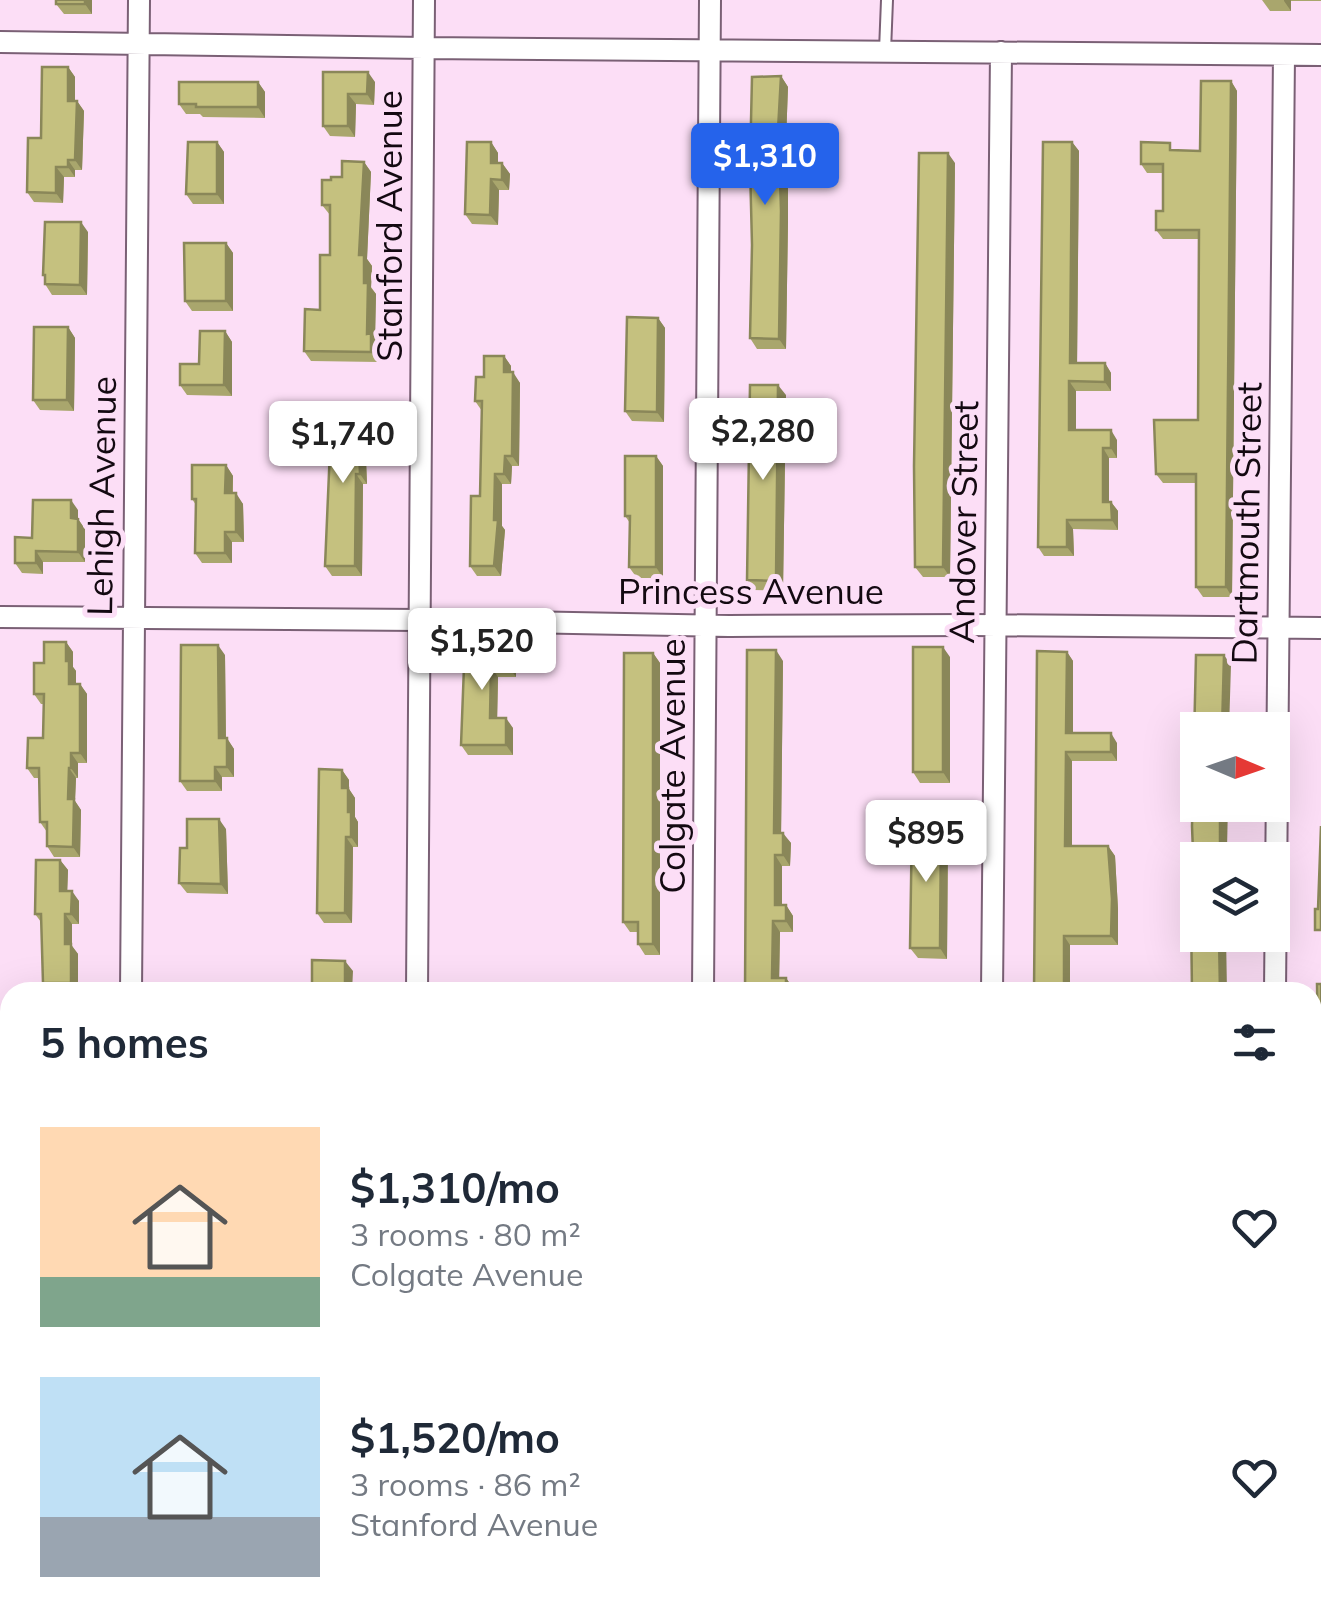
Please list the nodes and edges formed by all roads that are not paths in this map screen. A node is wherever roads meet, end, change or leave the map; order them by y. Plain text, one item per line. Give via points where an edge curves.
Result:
1 (139, 0) edge
2 (424, 0) edge
3 (710, 0) edge
4 (887, 0) edge
5 (0, 42) edge
6 (138, 44) junction
7 (424, 48) junction
8 (710, 50) junction
9 (885, 51) junction
10 (1001, 52) junction
11 (1284, 54) junction
12 (1321, 55) edge
13 (0, 617) edge
14 (134, 619) junction
15 (420, 620) junction
16 (706, 625) junction
17 (996, 625) junction
18 (1279, 628) junction
19 (1321, 628) edge
20 (131, 982) edge
21 (417, 982) edge
22 (704, 982) edge
23 (992, 982) edge
24 (1274, 982) edge

1 - 6 street, Lehigh Avenue
2 - 7 street, Stanford Avenue
3 - 8 street, Colgate Avenue
4 - 9 lane
5 - 6 street
6 - 7 street
6 - 14 street, Lehigh Avenue
7 - 8 street
7 - 15 street, Stanford Avenue
8 - 9 street
8 - 16 street, Colgate Avenue
9 - 10 street
10 - 11 street
10 - 17 street, Andover Street
11 - 12 street
11 - 18 street, Dartmouth Street
13 - 14 street, Princess Avenue
14 - 15 street, Princess Avenue
14 - 20 street, Lehigh Avenue
15 - 16 street, Princess Avenue
15 - 21 street, Stanford Avenue
16 - 17 street, Princess Avenue
16 - 22 street, Colgate Avenue
17 - 18 street, Princess Avenue
17 - 23 street, Andover Street
18 - 19 street, Princess Avenue
18 - 24 street, Dartmouth Street

